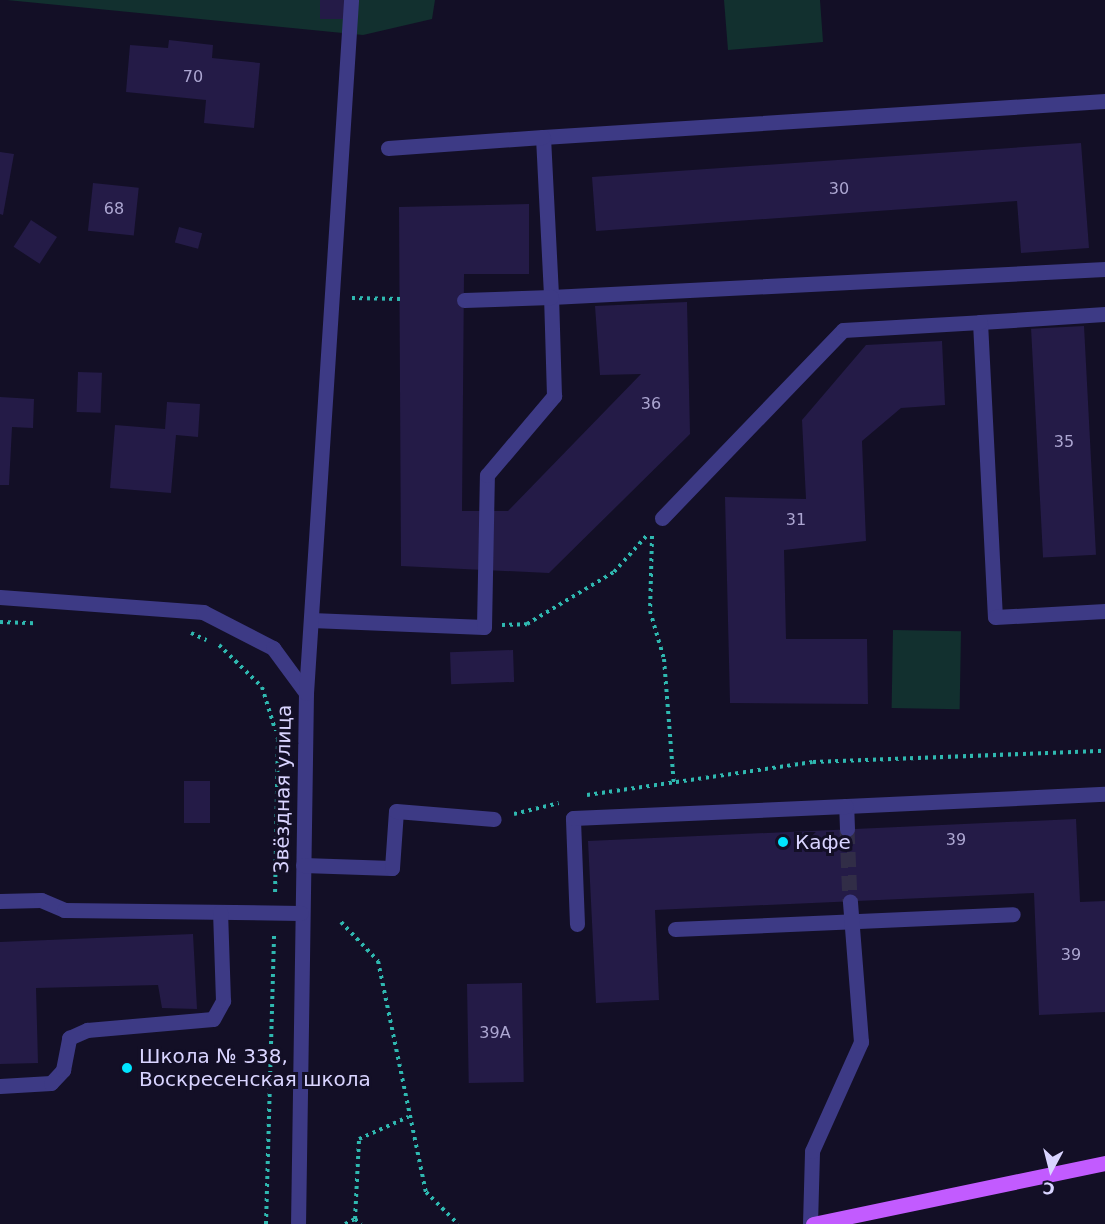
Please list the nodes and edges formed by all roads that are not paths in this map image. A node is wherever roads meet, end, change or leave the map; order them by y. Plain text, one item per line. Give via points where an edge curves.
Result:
1 (351, 0) edge
2 (1105, 101) edge
3 (543, 137) junction
4 (388, 148) dead end
5 (1105, 269) edge
6 (551, 297) junction
7 (464, 300) dead end
8 (1105, 314) edge
9 (980, 322) junction
10 (662, 518) road end
11 (0, 597) edge
12 (1105, 611) edge
13 (311, 620) junction
14 (306, 693) junction
15 (1105, 794) edge
16 (846, 806) junction
17 (494, 819) road end
18 (847, 829) tunnel mouth
19 (303, 865) junction
20 (0, 901) edge
21 (850, 901) tunnel mouth
22 (220, 912) junction
23 (301, 913) junction
24 (1013, 914) dead end
25 (851, 921) junction
26 (578, 924) dead end
27 (675, 929) dead end
28 (0, 1086) edge
29 (1105, 1162) edge
30 (298, 1224) edge
31 (812, 1224) edge

1 - 13 street
2 - 3 street
3 - 4 street
3 - 6 street
5 - 6 street
6 - 7 street
6 - 13 street via 554,396 487,475 484,627
8 - 9 street
9 - 10 street via 843,330
9 - 12 street via 995,617
11 - 14 street, Звёздная улица via 204,612 273,648
13 - 14 street
14 - 19 street, Звёздная улица
15 - 16 street
16 - 18 street
16 - 26 street via 573,818
17 - 19 street via 396,811 392,868
19 - 23 street, Звёздная улица
20 - 22 street via 41,900 64,910
21 - 25 street
22 - 23 street
22 - 28 street via 223,1001 213,1019 87,1029 69,1038 63,1070 51,1083
23 - 30 street, Звёздная улица
24 - 25 street
25 - 27 street
25 - 31 street via 861,1042 812,1151
29 - 31 main road

